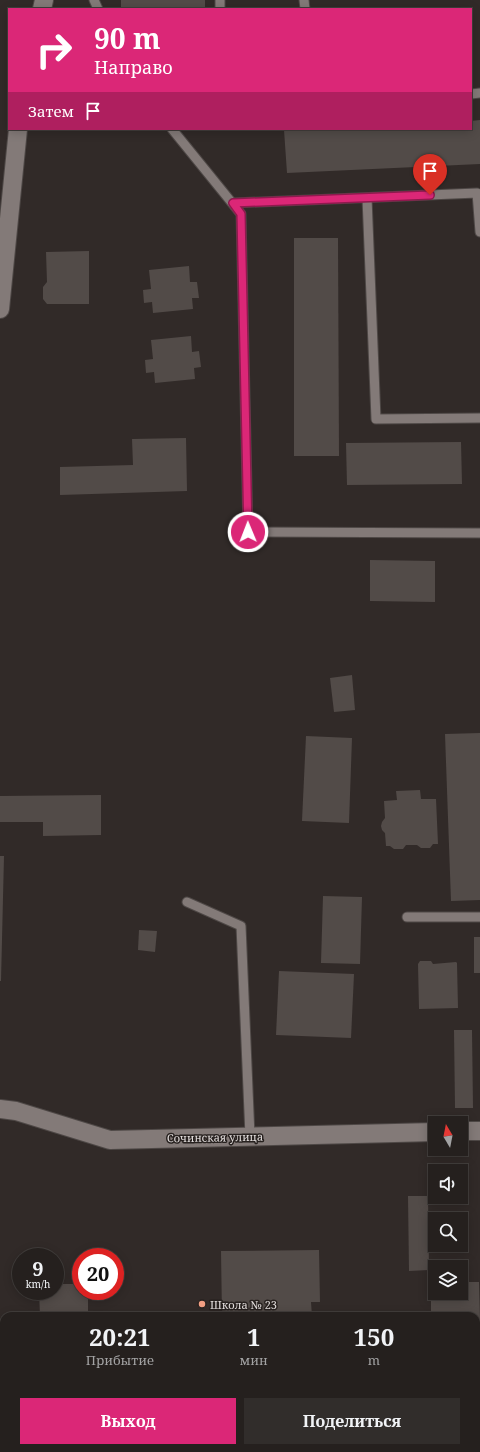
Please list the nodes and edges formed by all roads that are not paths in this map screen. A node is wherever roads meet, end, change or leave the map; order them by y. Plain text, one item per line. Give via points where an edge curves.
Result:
1 (18, 130) edge
2 (173, 130) edge
3 (367, 198) junction
4 (233, 203) junction
5 (480, 232) edge
6 (0, 309) edge
7 (480, 418) edge
8 (480, 533) edge
9 (188, 902) dead end
10 (407, 917) dead end
11 (480, 918) edge
12 (0, 1109) edge
13 (468, 1131) edge
14 (480, 1131) edge
15 (428, 1132) edge
16 (250, 1136) junction

1 - 6 street
2 - 4 lane
3 - 4 lane
3 - 5 lane via 477,193
3 - 7 lane via 376,418
4 - 8 lane via 241,214 248,532
9 - 16 lane via 241,926
10 - 11 lane
12 - 16 street, Сочинская улица via 16,1111 110,1140
13 - 14 street
15 - 16 street, Сочинская улица

